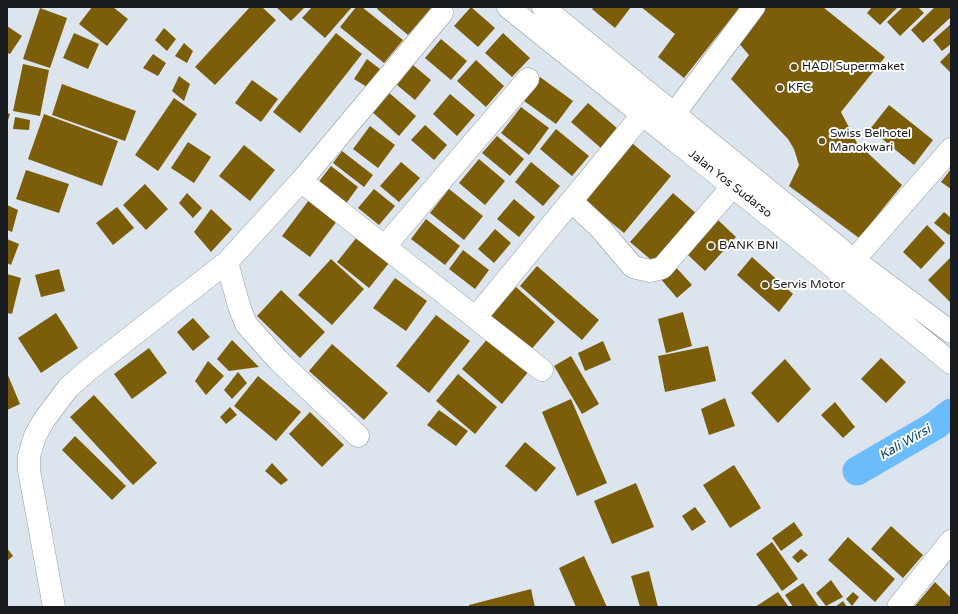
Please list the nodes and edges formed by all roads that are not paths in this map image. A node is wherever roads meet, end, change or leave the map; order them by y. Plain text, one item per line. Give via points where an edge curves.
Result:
1 (508, 7) edge
2 (543, 7) edge
3 (754, 7) edge
4 (442, 13) dead end
5 (531, 14) edge
6 (528, 79) dead end
7 (674, 114) junction
8 (642, 115) junction
9 (951, 149) edge
10 (301, 181) junction
11 (733, 186) junction
12 (571, 201) junction
13 (385, 246) junction
14 (854, 260) junction
15 (227, 262) junction
16 (476, 317) junction
17 (951, 332) edge
18 (951, 363) edge
19 (542, 370) dead end
20 (358, 436) dead end
21 (951, 541) edge
22 (54, 607) edge
23 (898, 607) edge

1 - 5 main road, Jalan Yos Sudarso
2 - 7 main road, Jalan Yos Sudarso
3 - 7 main road
4 - 10 main road
5 - 8 main road, Jalan Yos Sudarso
6 - 13 main road
7 - 14 main road, Jalan Yos Sudarso
8 - 11 main road, Jalan Yos Sudarso
8 - 12 main road
9 - 14 main road
10 - 13 main road
10 - 15 main road
11 - 12 main road via 662,268 650,271 633,267 600,228
11 - 18 main road, Jalan Yos Sudarso
12 - 16 main road
13 - 16 main road
14 - 17 main road, Jalan Yos Sudarso
15 - 20 main road via 246,324 278,360
15 - 22 main road via 68,388 35,436 29,456 29,470
16 - 19 main road
21 - 23 main road

